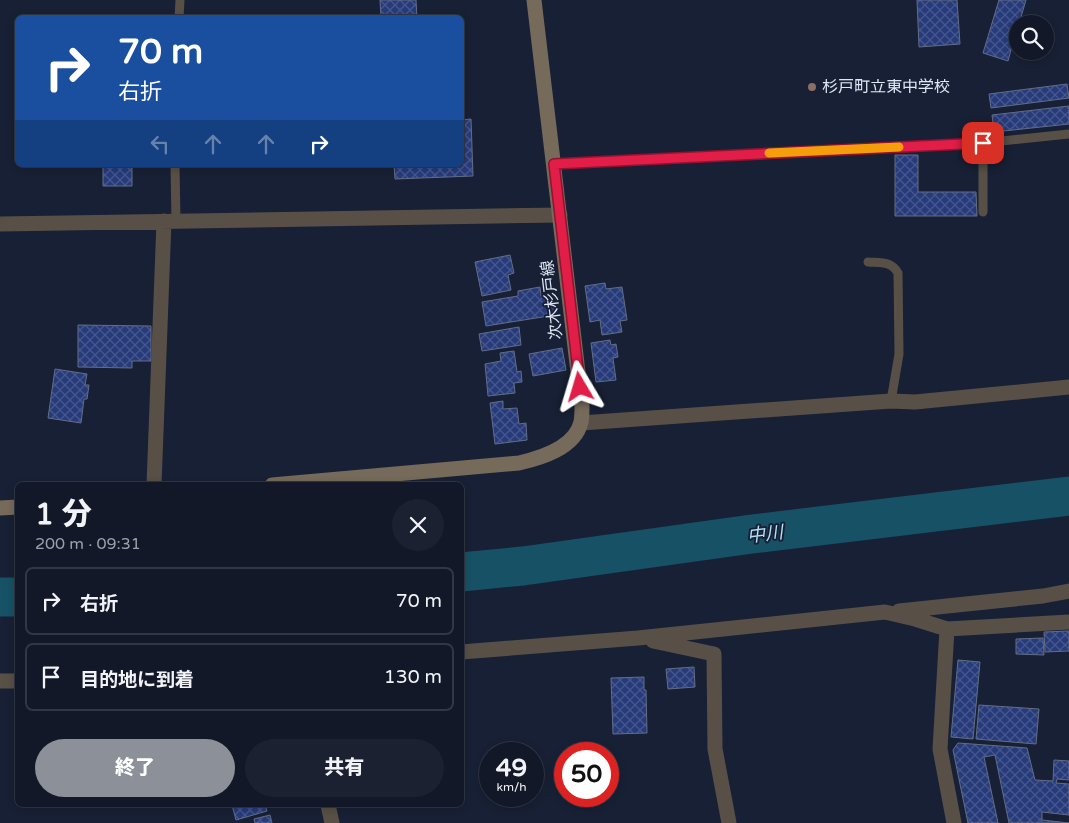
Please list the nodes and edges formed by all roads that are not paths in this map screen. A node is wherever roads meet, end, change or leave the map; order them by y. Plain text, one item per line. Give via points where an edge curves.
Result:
1 (180, 0) edge
2 (534, 0) edge
3 (179, 15) edge
4 (1069, 134) edge
5 (983, 143) junction
6 (554, 164) junction
7 (175, 167) edge
8 (984, 212) dead end
9 (560, 215) junction
10 (170, 221) junction
11 (0, 224) edge
12 (868, 262) dead end
13 (1069, 387) edge
14 (891, 400) junction
15 (581, 423) junction
16 (154, 482) edge
17 (306, 482) edge
18 (15, 507) edge
19 (0, 508) edge
20 (1069, 591) edge
21 (885, 612) junction
22 (1069, 622) edge
23 (947, 629) junction
24 (638, 638) junction
25 (464, 652) edge
26 (0, 681) edge
27 (15, 681) edge
28 (328, 807) edge
29 (332, 823) edge
30 (729, 823) edge
31 (954, 823) edge

1 - 3 lane
2 - 6 main road, 次木杉戸線
4 - 5 lane
5 - 6 lane
5 - 8 lane
6 - 9 main road, 次木杉戸線
7 - 10 lane
9 - 10 street
9 - 15 main road, 次木杉戸線 via 582,406
10 - 11 street
10 - 16 street
12 - 14 lane via 889,264 898,273 899,354
13 - 14 street via 915,402
14 - 15 street
15 - 17 main road via 576,434 564,445 541,458 519,463
18 - 19 main road
20 - 21 street
21 - 23 street
21 - 24 street
22 - 23 street
23 - 31 street via 940,749
24 - 25 street
24 - 30 street via 714,654 715,749
26 - 27 street
28 - 29 street

